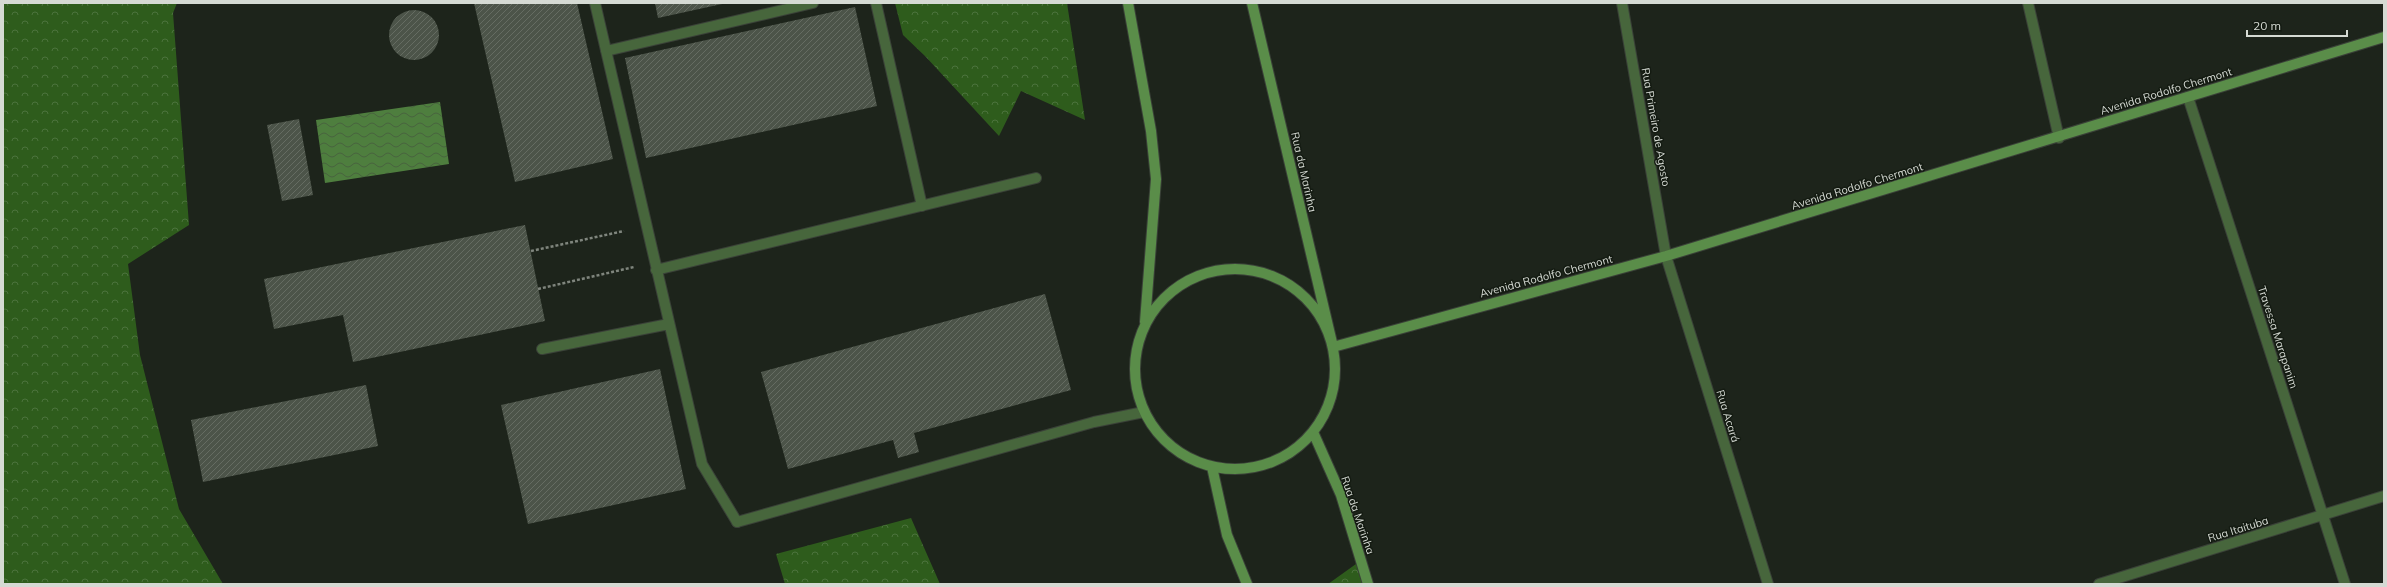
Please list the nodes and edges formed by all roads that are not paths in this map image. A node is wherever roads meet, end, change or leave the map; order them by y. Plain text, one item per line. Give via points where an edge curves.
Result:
1 (595, 3) edge
2 (813, 3) edge
3 (876, 3) edge
4 (1128, 3) edge
5 (1252, 3) edge
6 (1622, 3) edge
7 (2028, 3) edge
8 (2384, 37) edge
9 (606, 51) junction
10 (2188, 97) junction
11 (2059, 138) junction
12 (1036, 178) dead end
13 (922, 206) junction
14 (1666, 256) junction
15 (655, 267) junction
16 (669, 324) junction
17 (1145, 324) junction
18 (1333, 347) junction
19 (542, 349) dead end
20 (1144, 412) junction
21 (1313, 432) junction
22 (1212, 467) junction
23 (2384, 496) edge
24 (2324, 516) junction
25 (1247, 584) edge
26 (1368, 584) edge
27 (1768, 584) edge
28 (2099, 584) edge
29 (2345, 584) edge

1 - 9 street
2 - 9 street
3 - 13 street
4 - 17 main road via 1151,131 1156,179
5 - 18 main road, Rua da Marinha
6 - 14 street, Rua Primeiro de Agosto
7 - 11 street
8 - 10 main road, Avenida Rodolfo Chermont
9 - 15 street
10 - 11 main road, Avenida Rodolfo Chermont
10 - 24 street, Travessa Marapanim
11 - 14 main road, Avenida Rodolfo Chermont
12 - 13 street
13 - 15 street
14 - 18 main road, Avenida Rodolfo Chermont
14 - 27 street, Rua Acará
15 - 16 street
16 - 19 street
16 - 20 street via 702,464 737,522 1094,422
17 - 18 main road via 1156,305 1172,289 1185,281 1213,270 1258,270 1279,278 1298,290 1314,306
17 - 20 main road via 1137,345 1134,368
18 - 21 main road via 1332,392 1325,413
20 - 22 main road via 1156,431 1171,447 1191,459
21 - 22 main road via 1297,448 1277,460 1256,467 1234,470
21 - 26 main road, Rua da Marinha via 1341,495
22 - 25 main road via 1226,535
23 - 24 street, Rua Itaituba
24 - 28 street, Rua Itaituba
24 - 29 street, Travessa Marapanim

